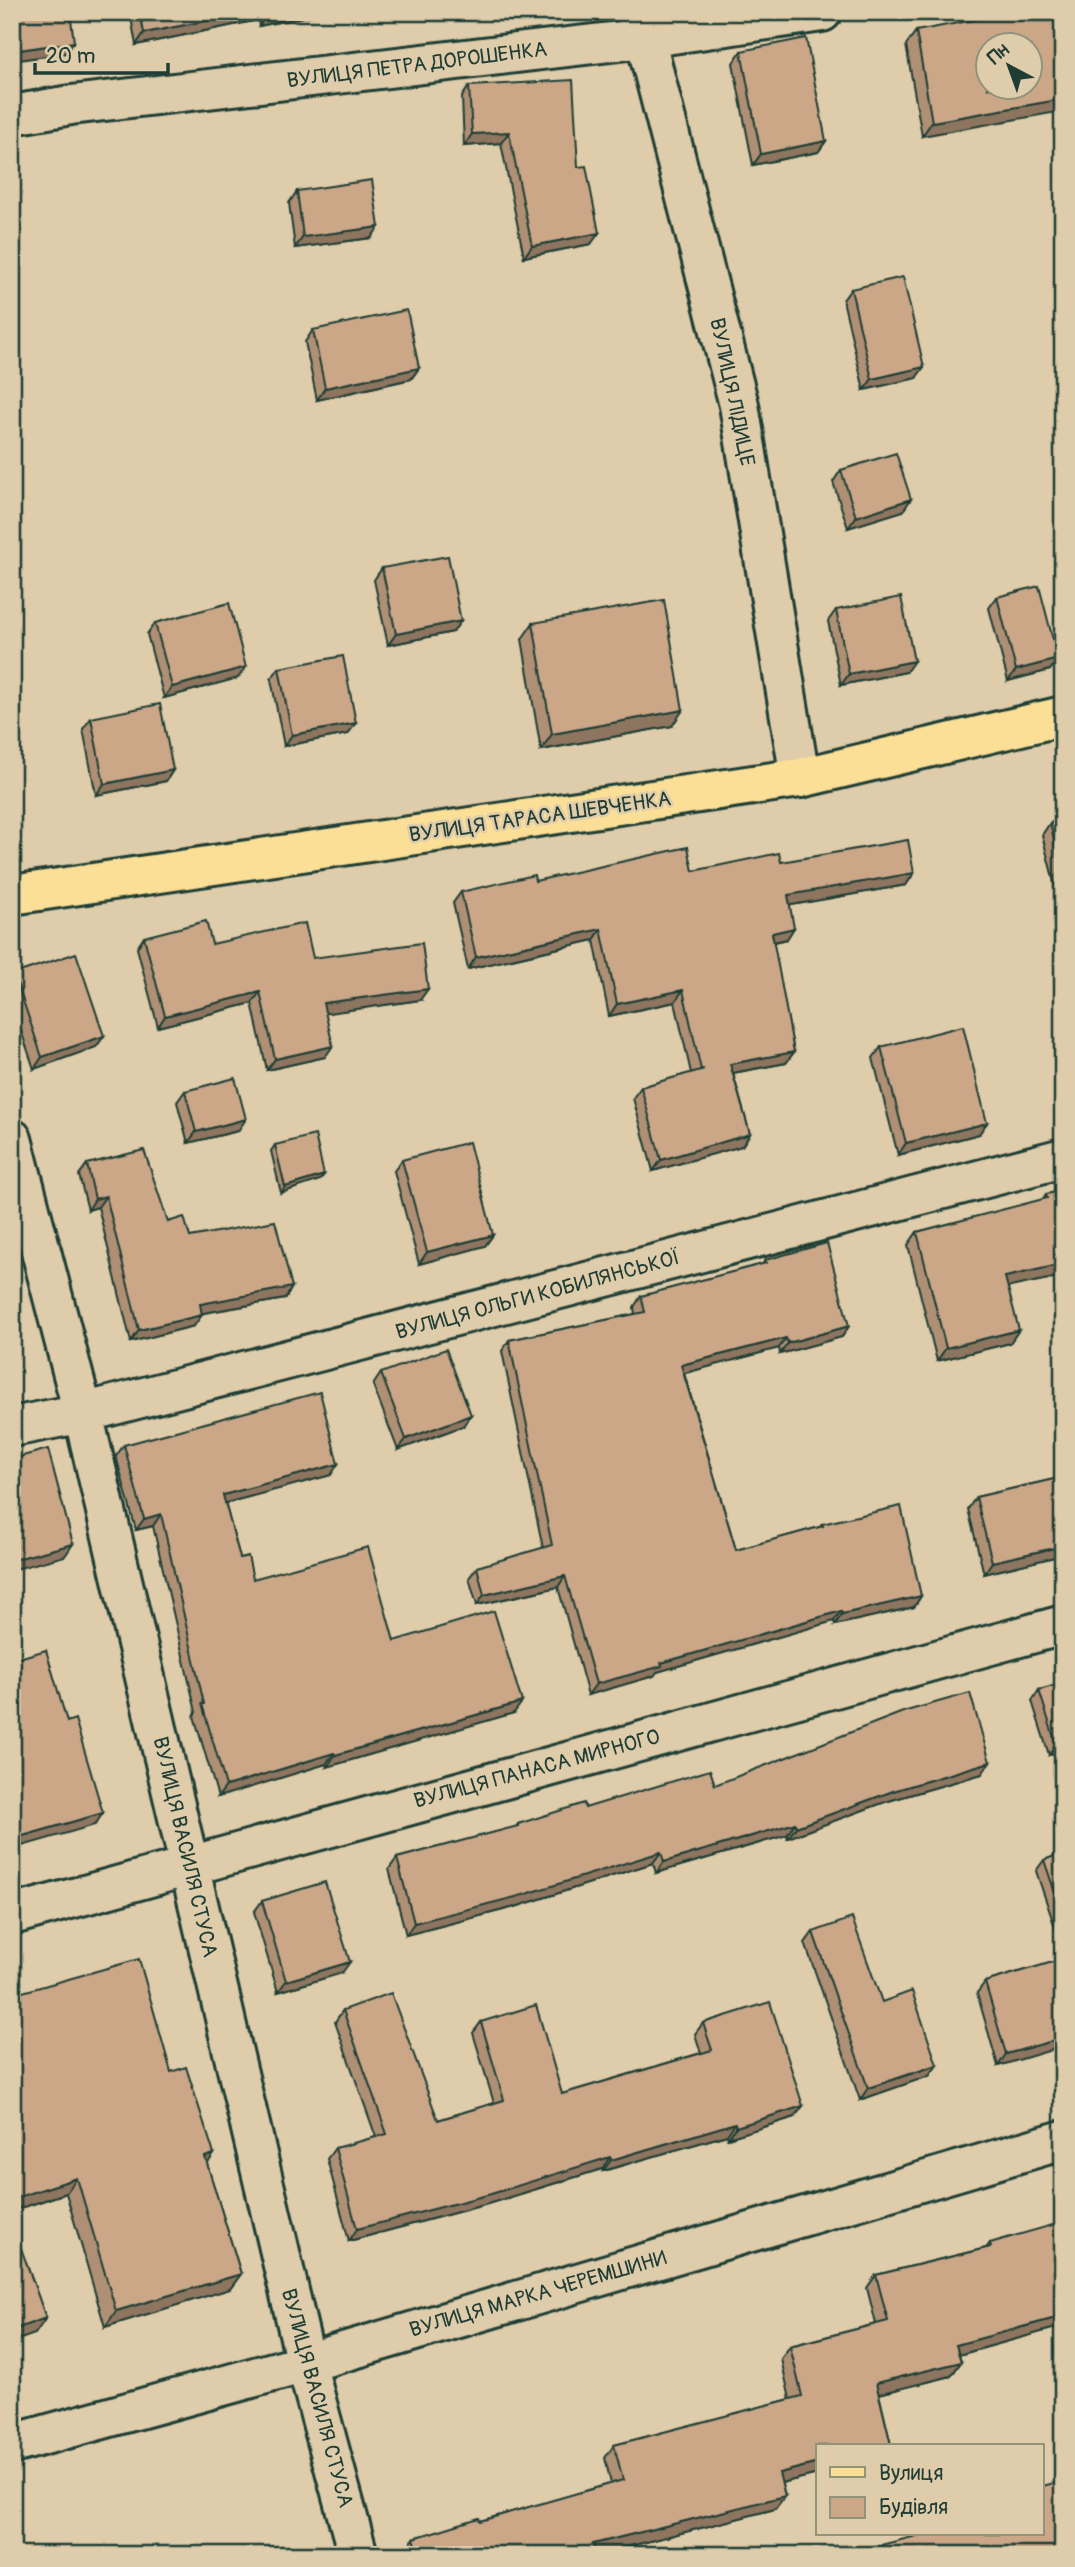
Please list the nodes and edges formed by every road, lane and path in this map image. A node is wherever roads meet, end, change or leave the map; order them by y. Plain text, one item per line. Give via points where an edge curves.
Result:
1 (822, 12) edge
2 (640, 25) edge
3 (12, 115) edge
4 (1063, 716) edge
5 (800, 778) junction
6 (12, 895) edge
7 (12, 1139) edge
8 (1063, 1158) edge
9 (83, 1413) junction
10 (12, 1427) edge
11 (1063, 1625) edge
12 (189, 1865) junction
13 (12, 1915) edge
14 (1063, 2140) edge
15 (306, 2363) junction
16 (12, 2444) edge
17 (358, 2555) edge

1 - 2 street, ВУЛИЦЯ ПЕТРА ДОРОШЕНКА
2 - 3 street, ВУЛИЦЯ ПЕТРА ДОРОШЕНКА
2 - 5 street, ВУЛИЦЯ ЛІДИЦЕ via 739,405
4 - 5 main road, ВУЛИЦЯ ТАРАСА ШЕВЧЕНКА
5 - 6 main road, ВУЛИЦЯ ТАРАСА ШЕВЧЕНКА
7 - 9 street, ВУЛИЦЯ ВАСИЛЯ СТУСА
8 - 9 street, ВУЛИЦЯ ОЛЬГИ КОБИЛЯНСЬКОЇ
9 - 10 street, ВУЛИЦЯ ОЛЬГИ КОБИЛЯНСЬКОЇ
9 - 12 street, ВУЛИЦЯ ВАСИЛЯ СТУСА
11 - 12 street, ВУЛИЦЯ ПАНАСА МИРНОГО
12 - 13 street, ВУЛИЦЯ ПАНАСА МИРНОГО
12 - 15 street, ВУЛИЦЯ ВАСИЛЯ СТУСА
14 - 15 street, ВУЛИЦЯ МАРКА ЧЕРЕМШИНИ
15 - 16 street, ВУЛИЦЯ МАРКА ЧЕРЕМШИНИ
15 - 17 street, ВУЛИЦЯ ВАСИЛЯ СТУСА

